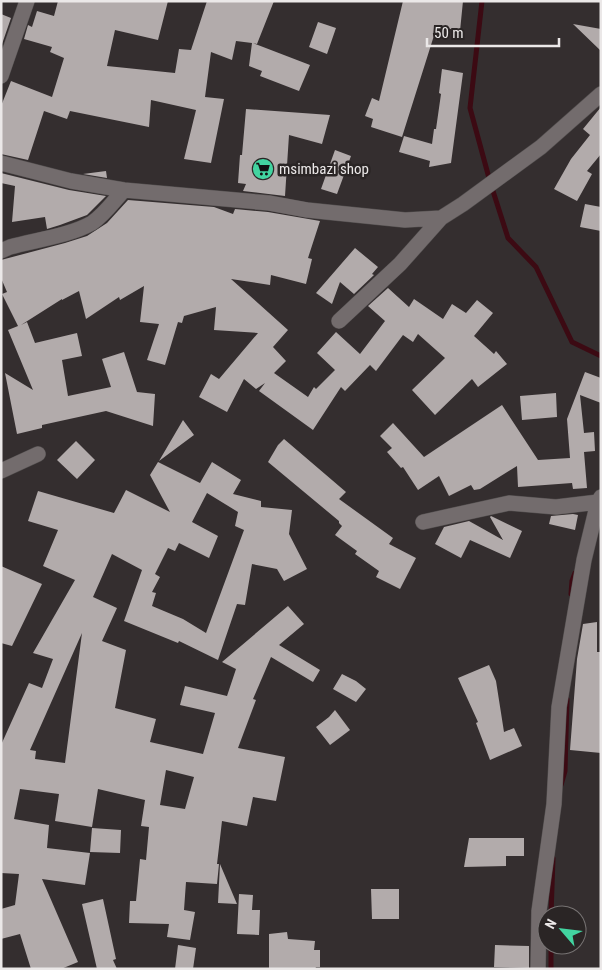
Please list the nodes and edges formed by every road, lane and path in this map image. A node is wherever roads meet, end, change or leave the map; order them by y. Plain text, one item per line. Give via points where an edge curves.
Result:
1 (28, 1) edge
2 (1, 76) edge
3 (601, 94) edge
4 (1, 163) edge
5 (124, 190) junction
6 (441, 218) junction
7 (1, 251) edge
8 (339, 321) dead end
9 (38, 454) dead end
10 (1, 471) edge
11 (599, 500) edge
12 (423, 522) dead end
13 (597, 523) edge
14 (538, 969) edge

1 - 2 street
3 - 6 street via 541,147
4 - 5 street via 70,182
5 - 6 street via 405,220
5 - 7 street via 92,223
6 - 8 street via 400,264
9 - 10 street
11 - 12 street via 556,507 508,502
11 - 13 street
13 - 14 street via 584,560 559,707 554,804 539,912

